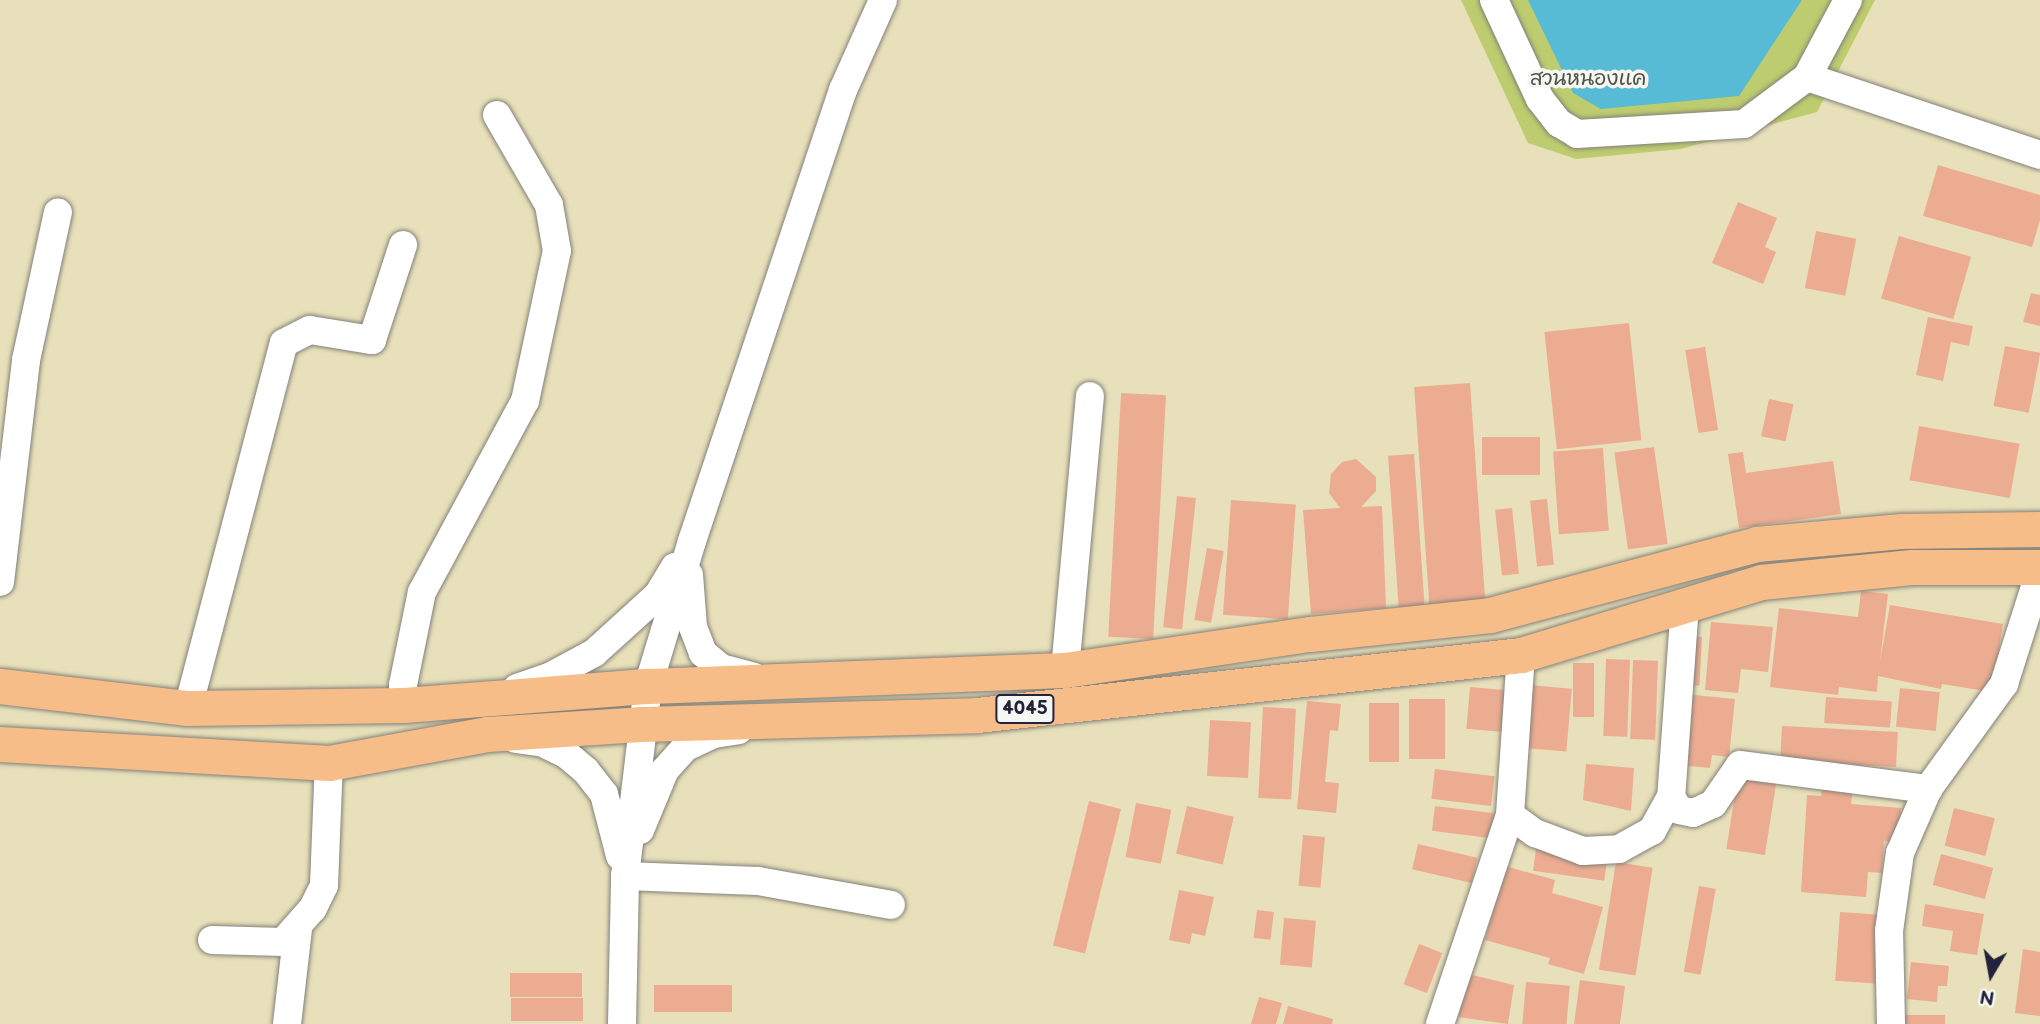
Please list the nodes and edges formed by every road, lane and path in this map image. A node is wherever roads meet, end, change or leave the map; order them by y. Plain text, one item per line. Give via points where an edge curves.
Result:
1 (883, 0) edge
2 (1494, 0) edge
3 (1848, 0) edge
4 (1807, 77) junction
5 (497, 116) dead end
6 (2040, 155) edge
7 (58, 212) dead end
8 (403, 245) dead end
9 (1090, 396) dead end
10 (2040, 529) edge
11 (691, 541) junction
12 (2040, 569) edge
13 (0, 582) edge
14 (1685, 604) junction
15 (1521, 655) junction
16 (1065, 670) junction
17 (783, 681) junction
18 (0, 686) edge
19 (648, 686) junction
20 (485, 699) junction
21 (404, 705) junction
22 (188, 708) junction
23 (811, 719) junction
24 (640, 724) junction
25 (487, 734) junction
26 (0, 744) edge
27 (329, 763) junction
28 (1928, 789) junction
29 (1671, 797) junction
30 (1510, 815) junction
31 (625, 876) junction
32 (891, 905) dead end
33 (298, 929) junction
34 (212, 940) dead end
35 (287, 1024) edge
36 (622, 1024) edge
37 (1440, 1024) edge
38 (1891, 1024) edge

1 - 11 street via 843,90
2 - 4 street via 1540,99 1559,124 1577,134 1744,124
3 - 4 street
4 - 6 street
5 - 21 street via 549,205 557,251 525,401 422,592 403,685
7 - 13 street via 26,360
8 - 22 street via 372,340 310,330 284,342
9 - 16 street
10 - 16 main road, 4045 via 1901,531 1756,544 1490,615 1310,634
11 - 17 street via 688,594 703,653 737,674
11 - 19 street
11 - 20 street via 657,595 594,653 551,676
12 - 14 main road, 4045 via 1911,567 1761,582
12 - 28 street via 2004,684
14 - 15 main road, 4045
14 - 29 street
15 - 23 main road, 4045 via 977,715
15 - 30 street
16 - 17 main road, 4045
17 - 19 main road, 4045
18 - 22 main road, 4045
19 - 20 main road, 4045
19 - 24 street
20 - 21 main road, 4045
21 - 22 main road, 4045
23 - 24 main road, 4045
23 - 31 street via 714,734 686,747 665,770 650,798
24 - 25 main road, 4045
24 - 31 street
25 - 27 main road, 4045
25 - 31 street via 543,743 586,771 604,794
26 - 27 main road, 4045
27 - 33 street via 324,885
28 - 29 street via 1740,765 1713,804 1693,813 1679,810
28 - 38 street via 1900,853 1889,931
29 - 30 street via 1652,831 1619,849 1583,851 1535,833
30 - 37 street
31 - 32 street via 758,881
31 - 36 street
33 - 34 street via 283,942
33 - 35 street

